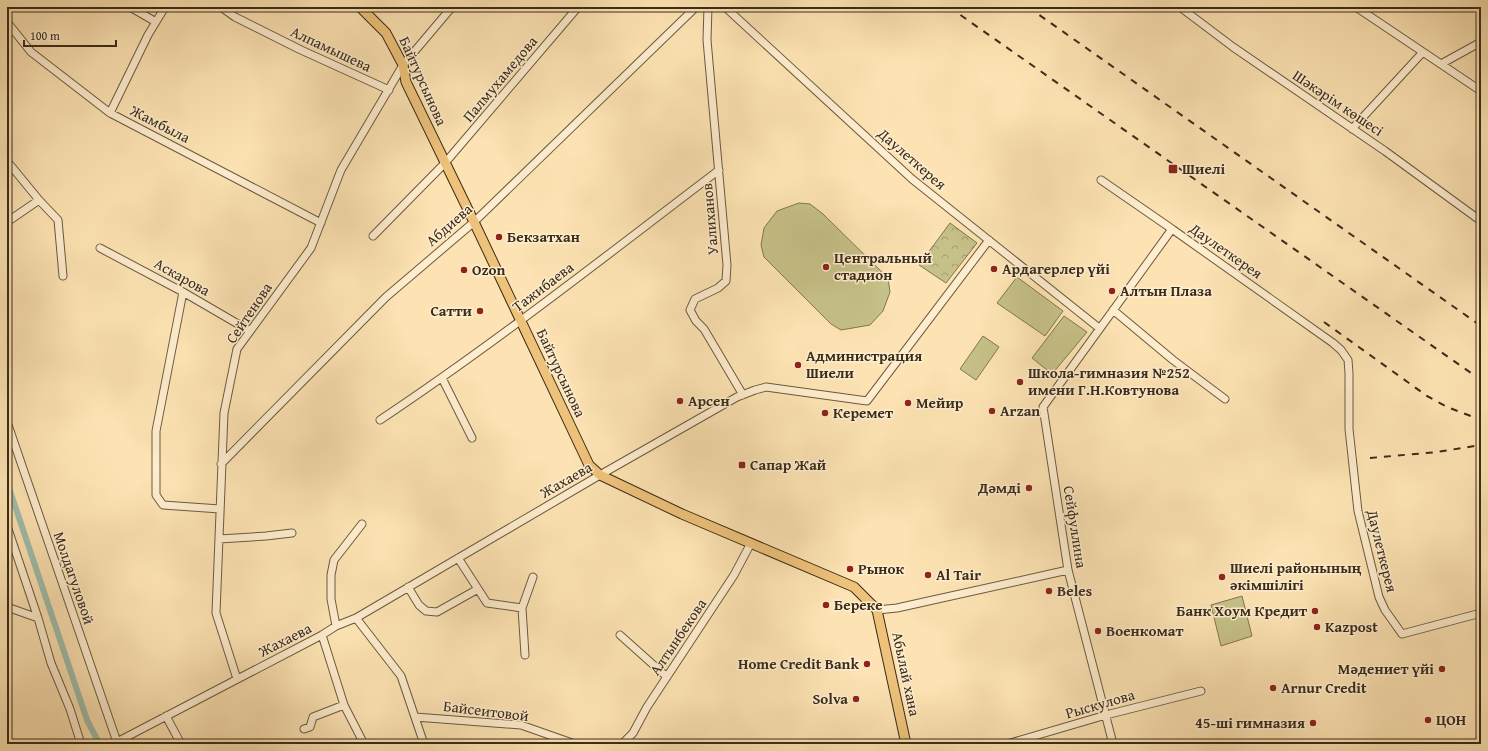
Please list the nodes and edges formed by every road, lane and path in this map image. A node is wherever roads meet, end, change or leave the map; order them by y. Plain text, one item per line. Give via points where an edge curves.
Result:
1 (130, 7) edge
2 (166, 7) edge
3 (222, 7) edge
4 (360, 7) edge
5 (452, 7) edge
6 (578, 7) edge
7 (696, 7) edge
8 (708, 7) edge
9 (725, 7) edge
10 (1180, 7) edge
11 (1356, 7) edge
12 (7, 22) edge
13 (156, 22) junction
14 (1481, 42) edge
15 (1423, 52) junction
16 (1441, 64) junction
17 (403, 65) junction
18 (389, 90) junction
19 (1481, 91) edge
20 (110, 114) junction
21 (1352, 129) junction
22 (7, 161) edge
23 (445, 163) junction
24 (719, 170) junction
25 (1101, 180) dead end
26 (39, 200) junction
27 (1481, 221) edge
28 (7, 222) edge
29 (474, 222) junction
30 (320, 223) junction
31 (1172, 229) junction
32 (373, 236) dead end
33 (989, 240) junction
34 (100, 248) dead end
35 (63, 276) dead end
36 (183, 292) junction
37 (1113, 310) junction
38 (521, 321) junction
39 (1099, 328) junction
40 (250, 331) junction
41 (442, 378) junction
42 (743, 395) junction
43 (1225, 399) dead end
44 (380, 420) dead end
45 (7, 422) edge
46 (472, 438) dead end
47 (221, 464) junction
48 (600, 475) junction
49 (220, 509) junction
50 (362, 524) dead end
51 (7, 526) edge
52 (292, 533) dead end
53 (219, 539) junction
54 (752, 543) junction
55 (458, 558) junction
56 (1068, 570) junction
57 (533, 577) dead end
58 (408, 587) junction
59 (478, 589) junction
60 (7, 607) edge
61 (522, 608) junction
62 (877, 610) junction
63 (1481, 613) edge
64 (38, 618) junction
65 (356, 618) junction
66 (336, 626) junction
67 (322, 635) junction
68 (620, 635) dead end
69 (524, 655) dead end
70 (667, 677) junction
71 (237, 679) junction
72 (1201, 691) dead end
73 (344, 705) junction
74 (1106, 715) junction
75 (166, 716) junction
76 (415, 717) junction
77 (304, 730) dead end
78 (7, 742) edge
79 (115, 743) edge
80 (11, 744) edge
81 (81, 744) edge
82 (181, 744) edge
83 (364, 744) edge
84 (424, 744) edge
85 (576, 744) edge
86 (622, 744) edge
87 (906, 744) edge
88 (1007, 744) edge
89 (1113, 744) edge

1 - 13 street
2 - 13 street
3 - 18 street, Алпамышева via 235,17 301,50
4 - 17 main road, Байтурсынова via 386,33
5 - 17 street, Сейтенова
6 - 23 street, Палмухамедова
7 - 29 street, Абдиева
8 - 24 street, Уалиханов via 707,40
9 - 33 street, Даулеткерея via 912,179
10 - 21 street, Шәкәрім көшесі
11 - 15 street
12 - 20 street, Жамбыла via 31,52
13 - 20 street
14 - 16 street
15 - 16 street
15 - 21 street
16 - 19 street
17 - 18 street, Сейтенова
17 - 23 main road, Байтурсынова via 406,82
18 - 30 street, Сейтенова via 341,170
20 - 30 street, Жамбыла
21 - 27 street, Шәкәрім көшесі
22 - 26 street
23 - 29 main road, Байтурсынова
23 - 32 street, Палмухамедова
24 - 38 street, Тажибаева
24 - 42 street, Уалиханов via 727,265 726,281 718,288 695,299 690,310
25 - 31 street
26 - 28 street
26 - 35 street via 58,220
29 - 38 main road, Байтурсынова
29 - 47 street, Абдиева via 386,297
30 - 40 street, Сейтенова via 311,248
31 - 37 street, Даулеткерея
31 - 63 street, Даулеткерея via 1333,343 1348,360 1349,429 1358,511 1379,597 1402,634
33 - 39 street, Даулеткерея
33 - 42 street, Жахаева via 867,401 766,387
34 - 36 street, Аскарова
36 - 40 street, Аскарова
36 - 49 street via 156,431 156,495 163,505
37 - 39 street, Даулеткерея
37 - 43 street
38 - 41 street, Тажибаева
38 - 48 main road, Байтурсынова via 589,465
39 - 56 street, Сейфуллина via 1043,406
40 - 47 street, Сейтенова via 237,348 224,413
41 - 44 street, Тажибаева
41 - 46 street
42 - 48 street, Жахаева
45 - 79 street, Молдагуловой
47 - 49 street, Сейтенова
48 - 54 main road, Байтурсынова via 682,514
48 - 55 street, Жахаева
49 - 53 street, Сейтенова
50 - 66 street via 334,560 331,599
51 - 64 street
52 - 53 street
53 - 71 street, Сейтенова via 216,613
54 - 62 main road, Байтурсынова via 854,587
54 - 70 street, Алтынбекова
55 - 58 street, Жахаева
55 - 59 street
56 - 62 street via 897,608
56 - 74 street, Сейфуллина
57 - 61 street
58 - 59 street via 419,605 426,611 437,612
58 - 65 street, Жахаева
59 - 61 street via 486,603
60 - 64 street
61 - 69 street
62 - 87 main road, Абылай хана
64 - 81 street via 51,663
65 - 66 street, Жахаева
65 - 76 street via 401,676
66 - 67 street, Жахаева
67 - 71 street, Жахаева
67 - 73 street
68 - 70 street
70 - 86 street, Алтынбекова via 633,733
71 - 75 street, Жахаева
72 - 74 street, Рыскулова
73 - 77 street via 313,718 310,727
73 - 83 street
74 - 88 street, Рыскулова
74 - 89 street, Сейфуллина
75 - 79 street, Жахаева
75 - 82 street
76 - 84 street
76 - 85 street, Байсеитовой via 521,726
78 - 80 street

